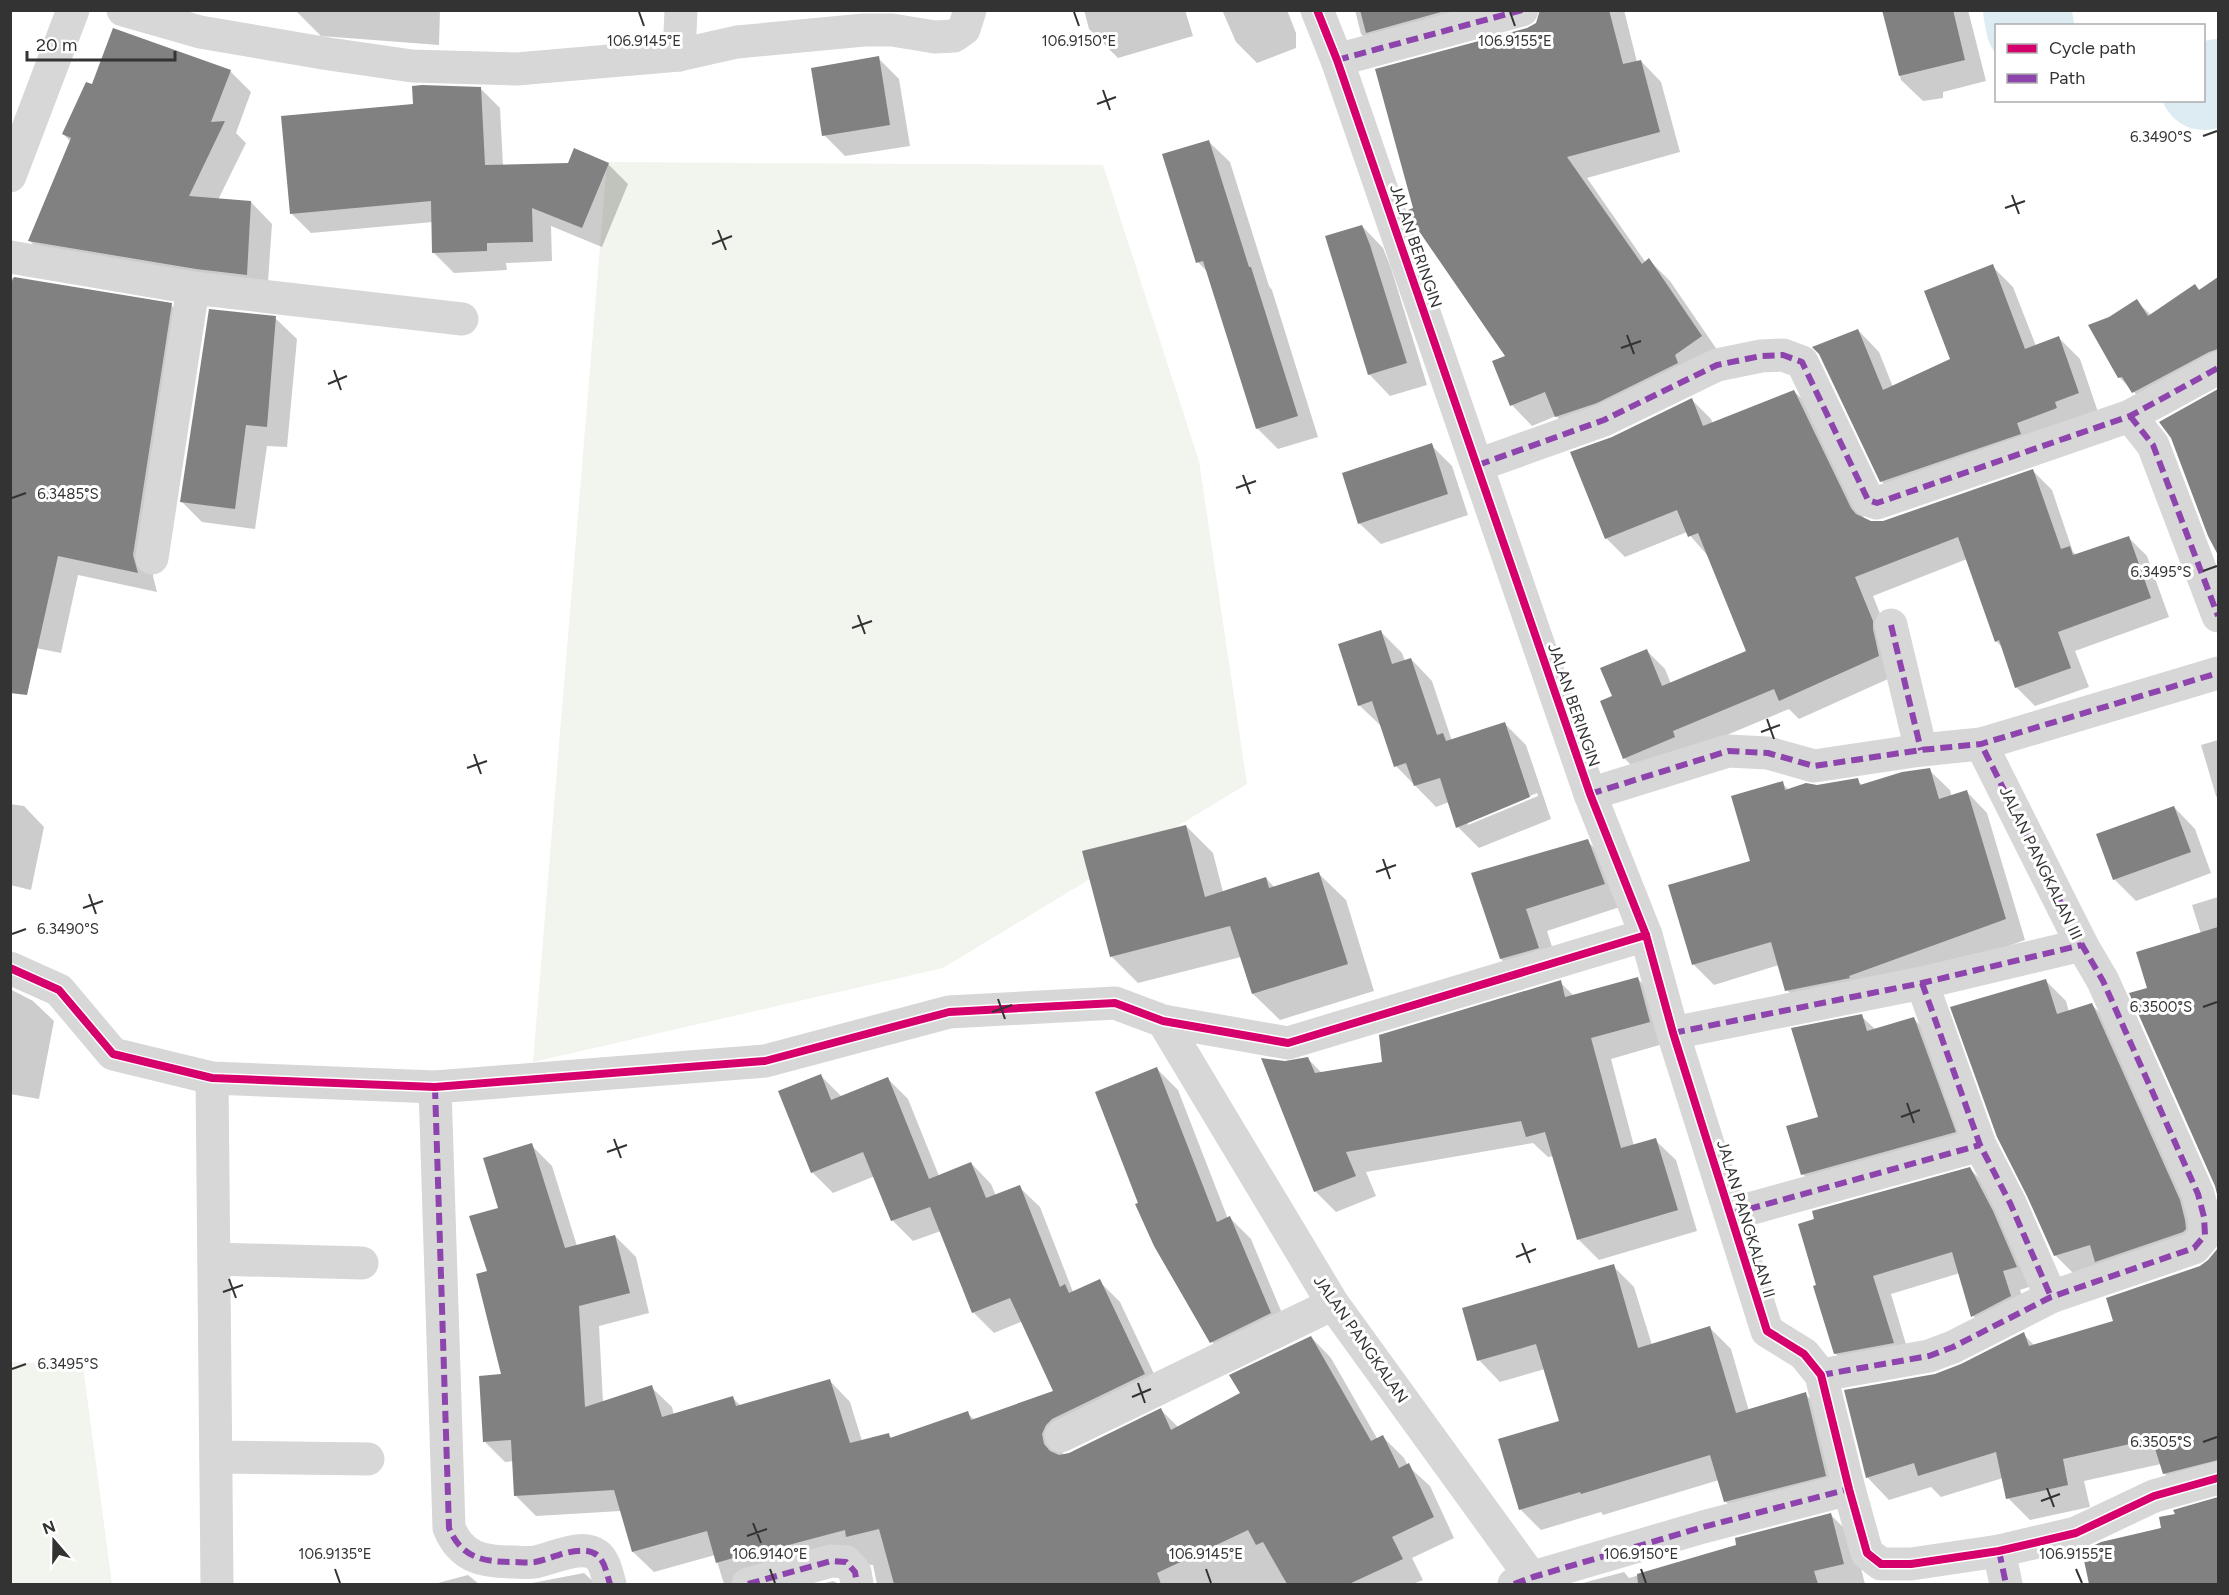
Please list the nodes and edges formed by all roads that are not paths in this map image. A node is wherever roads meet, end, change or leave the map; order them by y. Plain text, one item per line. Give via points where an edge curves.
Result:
1 (73, 10) edge
2 (123, 10) edge
3 (681, 10) edge
4 (970, 10) edge
5 (1317, 10) edge
6 (1522, 10) edge
7 (679, 55) junction
8 (1337, 60) junction
9 (10, 176) edge
10 (10, 257) edge
11 (193, 288) junction
12 (462, 319) dead end
13 (2218, 368) edge
14 (2130, 416) junction
15 (1478, 465) junction
16 (152, 558) dead end
17 (2218, 616) edge
18 (1891, 625) dead end
19 (2218, 673) edge
20 (1981, 744) junction
21 (1921, 750) junction
22 (1590, 794) junction
23 (1646, 935) junction
24 (2082, 945) junction
25 (10, 968) edge
26 (1922, 983) junction
27 (1163, 1021) junction
28 (1672, 1034) junction
29 (212, 1078) junction
30 (435, 1087) junction
31 (1980, 1145) junction
32 (1731, 1214) junction
33 (214, 1259) junction
34 (362, 1263) dead end
35 (2051, 1297) junction
36 (1333, 1304) junction
37 (1821, 1375) junction
38 (1061, 1436) dead end
39 (216, 1457) junction
40 (368, 1460) dead end
41 (2218, 1478) edge
42 (1849, 1489) junction
43 (1999, 1551) junction
44 (1528, 1582) edge
45 (217, 1584) edge
46 (610, 1584) edge
47 (748, 1584) edge
48 (857, 1584) edge
49 (2006, 1584) edge

1 - 9 street
2 - 7 street via 200,32 412,66 517,69
3 - 7 street
4 - 7 street via 964,28 954,36 864,30 737,42
5 - 8 street, JALAN BERINGIN
6 - 8 street
8 - 15 street, JALAN BERINGIN
10 - 11 street
11 - 12 street
11 - 16 street
13 - 14 street
14 - 15 street via 1877,503 1868,500 1802,362 1783,355 1761,356 1717,365 1604,420
14 - 17 street via 2152,445
15 - 22 street, JALAN BERINGIN
18 - 21 street
19 - 20 street
20 - 21 street
20 - 24 street, JALAN PANGKALAN III
21 - 22 street via 1814,766 1768,753 1728,751
22 - 23 street, JALAN BERINGIN
23 - 27 street via 1288,1043
23 - 28 street, JALAN PANGKALAN II
24 - 26 street
24 - 35 street, JALAN PANGKALAN III via 2103,981 2198,1194 2205,1235 2194,1248
25 - 29 street via 59,990 113,1053
26 - 28 street
26 - 31 street
27 - 30 street via 1115,1003 949,1012 765,1061
27 - 36 street, JALAN PANGKALAN
28 - 32 street, JALAN PANGKALAN II
29 - 30 street
29 - 33 street
30 - 46 street via 449,1528 461,1548 493,1562 533,1562 586,1551 598,1556
31 - 32 street
31 - 35 street
32 - 37 street, JALAN PANGKALAN II via 1767,1331 1804,1354
33 - 34 street
33 - 39 street
35 - 37 street, JALAN PANGKALAN III via 1929,1356
36 - 38 street
36 - 44 street, JALAN PANGKALAN
37 - 42 street, JALAN PANGKALAN II
39 - 40 street
39 - 45 street
41 - 43 street, JALAN PANGKALAN II via 2154,1496 2076,1533
42 - 43 street, JALAN PANGKALAN II via 1867,1553 1881,1564 1911,1564
42 - 44 street via 1703,1527
43 - 49 street
47 - 48 street via 831,1561 846,1562 855,1572

